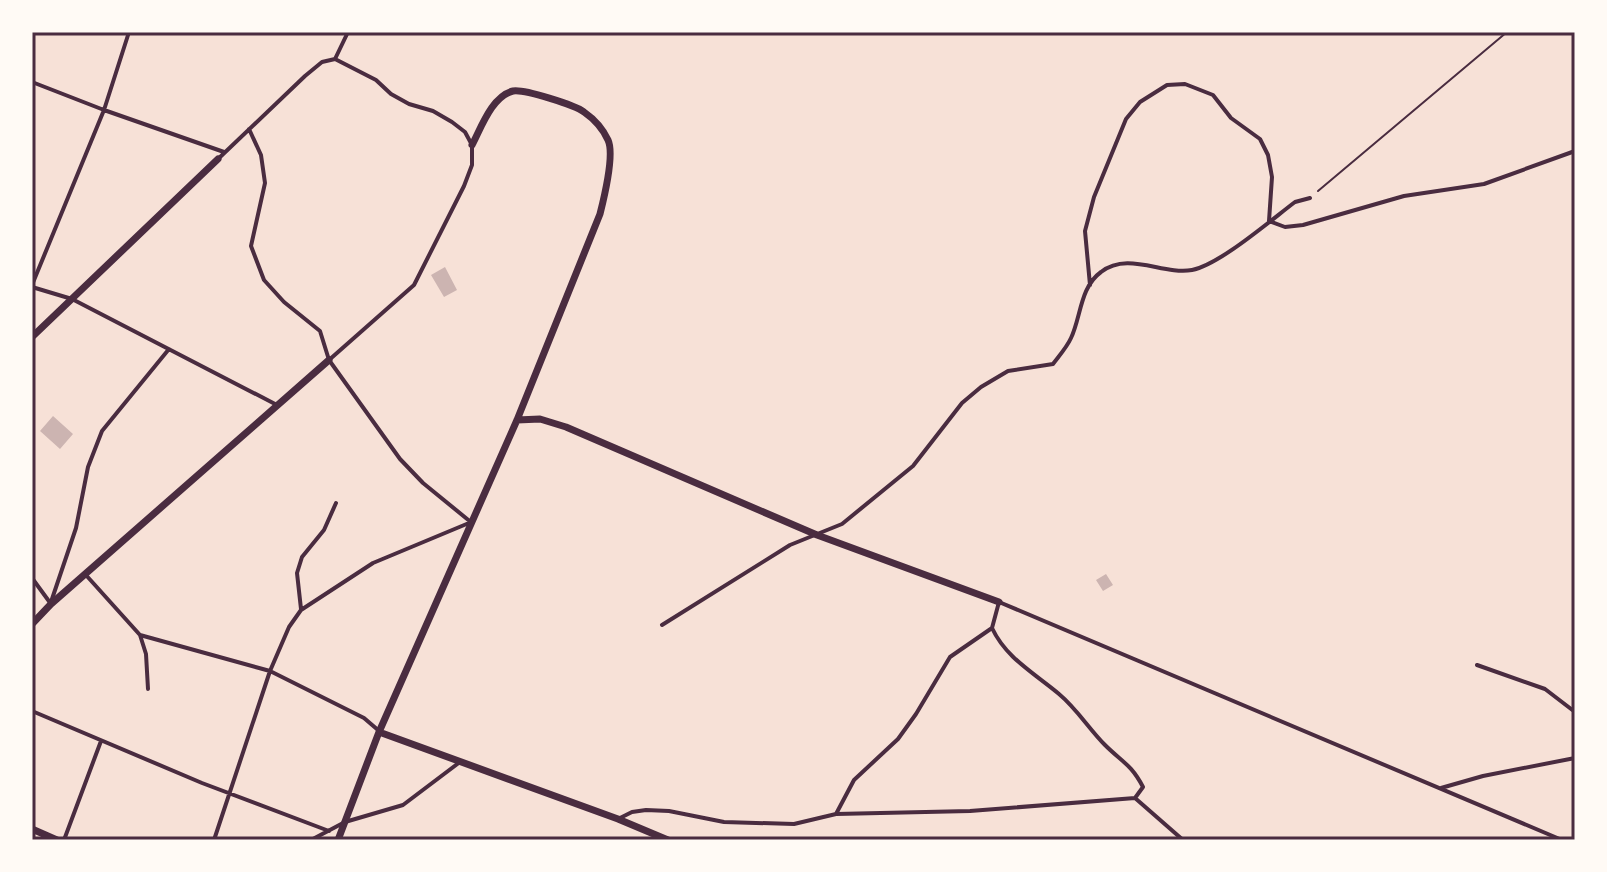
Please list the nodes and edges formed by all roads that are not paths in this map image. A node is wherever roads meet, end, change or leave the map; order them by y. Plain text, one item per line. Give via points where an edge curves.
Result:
1 (129, 32) edge
2 (348, 32) edge
3 (335, 59) junction
4 (32, 82) edge
5 (104, 110) junction
6 (249, 129) junction
7 (472, 145) junction
8 (1575, 151) edge
9 (224, 153) junction
10 (218, 159) joint
11 (1310, 198) road end
12 (1269, 221) junction
13 (32, 286) edge
14 (1090, 288) junction
15 (72, 299) junction
16 (32, 337) edge
17 (169, 349) junction
18 (329, 360) junction
19 (277, 405) junction
20 (517, 420) junction
21 (336, 503) dead end
22 (472, 523) junction
23 (817, 535) junction
24 (85, 574) junction
25 (32, 578) edge
26 (999, 602) junction
27 (51, 604) junction
28 (301, 610) junction
29 (32, 624) edge
30 (662, 625) dead end
31 (992, 628) junction
32 (140, 635) junction
33 (1477, 665) dead end
34 (270, 671) junction
35 (148, 689) dead end
36 (32, 711) edge
37 (1575, 712) edge
38 (379, 732) junction
39 (101, 740) junction
40 (1575, 758) edge
41 (461, 762) junction
42 (1439, 788) junction
43 (229, 793) junction
44 (1135, 798) junction
45 (836, 814) junction
46 (618, 819) junction
47 (345, 822) junction
48 (32, 829) edge
49 (329, 831) junction
50 (57, 840) edge
51 (64, 840) edge
52 (214, 840) edge
53 (311, 840) edge
54 (338, 840) edge
55 (668, 840) edge
56 (1183, 840) edge
57 (1562, 840) edge

1 - 5 lane
2 - 3 lane
3 - 6 lane via 313,69
3 - 7 lane via 409,104 452,122
4 - 5 lane
5 - 9 lane
5 - 13 lane
6 - 9 lane
6 - 18 lane via 261,155 265,183 251,246 264,280 320,331
7 - 18 lane via 464,186 414,285
7 - 20 street via 498,100 513,91 581,110 610,143 600,214
8 - 12 lane via 1484,184 1404,196 1303,225 1285,227
9 - 10 lane
10 - 15 street
11 - 12 lane
12 - 14 lane via 1193,270 1119,263 1100,272
12 - 14 lane via 1272,177 1260,139 1231,118 1213,95 1185,84 1167,85 1140,102 1126,119 1099,184 1085,231
13 - 15 lane
14 - 23 lane via 1080,303 1071,338 1053,364 1008,371 981,387 904,474 842,524
15 - 16 street
15 - 17 lane
17 - 19 lane
17 - 27 lane via 102,431
18 - 19 street
18 - 22 lane via 400,459
19 - 24 street
20 - 22 street
20 - 23 street via 540,419 566,427
21 - 28 lane via 324,530 302,557 297,573
22 - 28 lane via 373,563
22 - 38 street
23 - 26 street
23 - 30 lane via 790,545
24 - 27 street
24 - 32 lane
25 - 27 lane
26 - 31 lane
26 - 42 lane
27 - 29 street
28 - 34 lane
31 - 44 lane via 1011,656 1079,712 1106,747 1134,768 1143,787
31 - 45 lane via 950,657 898,739 854,780
32 - 34 lane
32 - 35 lane
33 - 37 lane via 1545,689
34 - 38 lane via 364,718
34 - 43 lane
36 - 39 lane
38 - 41 street
38 - 47 street
39 - 43 lane
39 - 51 lane
40 - 42 lane
41 - 46 street
41 - 47 lane via 403,805
42 - 57 lane
43 - 49 lane
43 - 52 lane
44 - 45 lane via 970,811
44 - 56 lane
45 - 46 lane via 794,824 724,822 646,810
46 - 55 street
47 - 49 lane
47 - 54 street
48 - 50 street
49 - 53 lane

